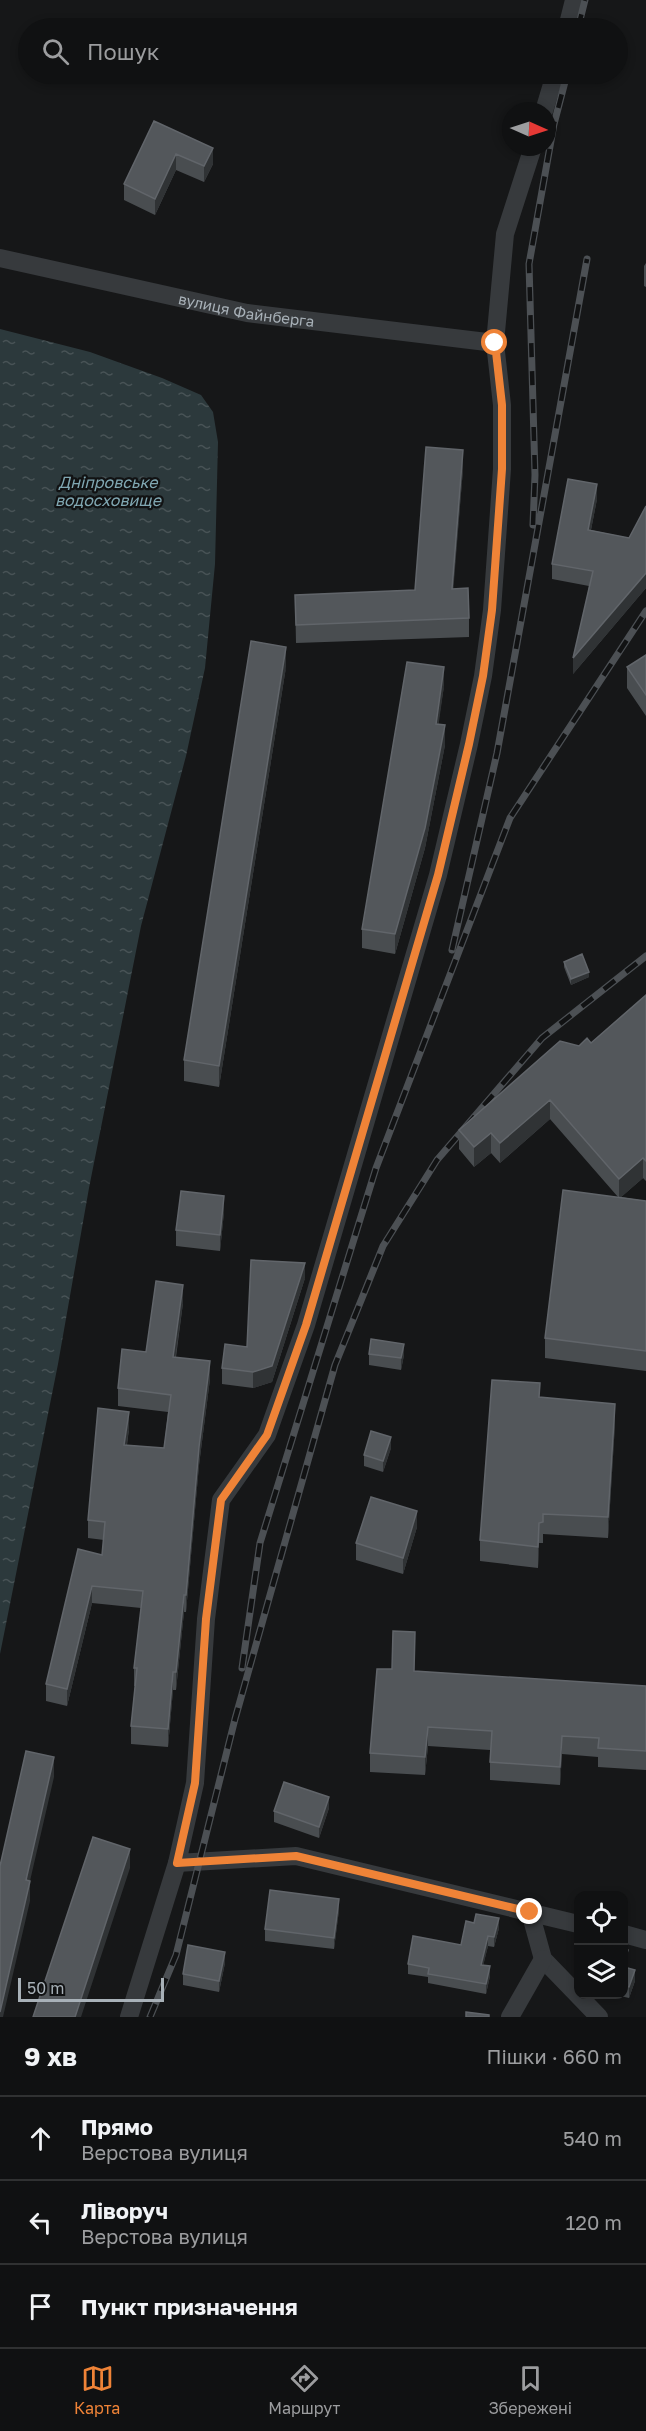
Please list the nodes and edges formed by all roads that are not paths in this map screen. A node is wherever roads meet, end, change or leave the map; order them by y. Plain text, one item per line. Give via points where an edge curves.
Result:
1 (574, 0) edge
2 (570, 18) edge
3 (552, 84) edge
4 (547, 102) edge
5 (530, 156) edge
6 (0, 258) edge
7 (495, 343) junction
8 (177, 1863) junction
9 (530, 1912) junction
10 (574, 1922) edge
11 (628, 1935) edge
12 (646, 1940) edge
13 (543, 1959) junction
14 (129, 2017) edge
15 (510, 2017) edge
16 (599, 2017) edge

1 - 2 street
3 - 4 street
5 - 7 street via 505,234
6 - 7 street, вулиця Файнберга via 247,313
7 - 8 street via 502,405 502,469 492,610 472,732 438,875 306,1325 267,1435 221,1500 206,1619 195,1783
8 - 9 street via 296,1856
8 - 14 street
9 - 10 street
9 - 13 street
11 - 12 street
13 - 15 street
13 - 16 street

